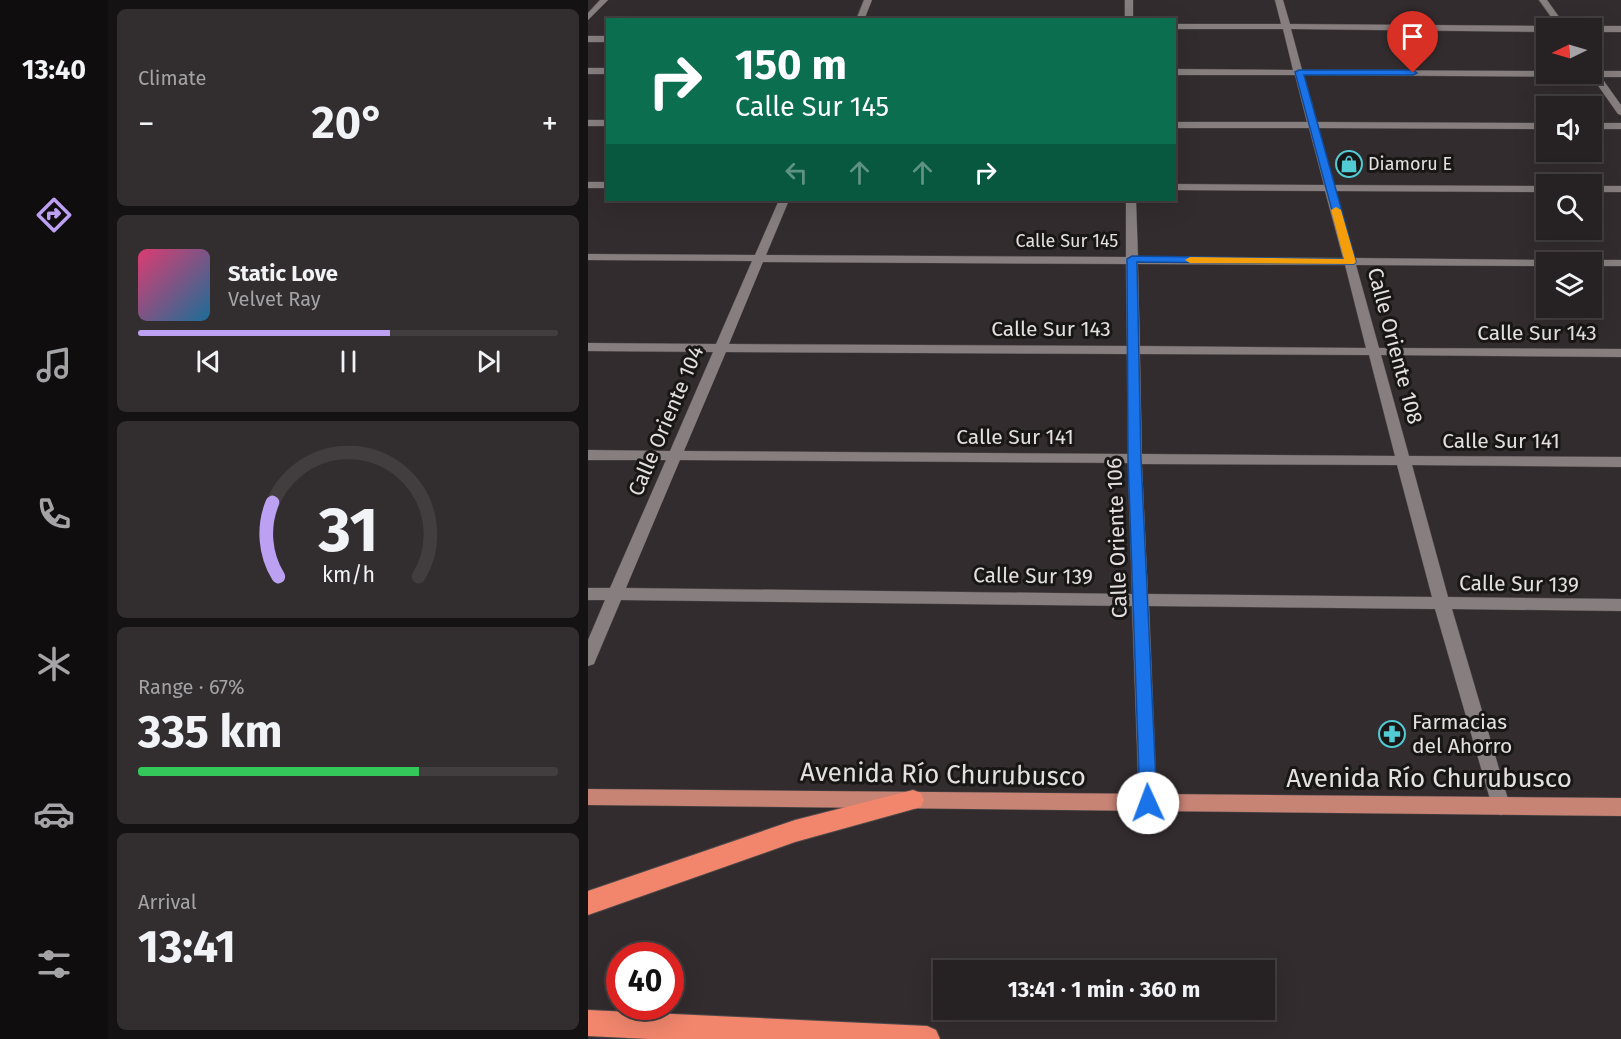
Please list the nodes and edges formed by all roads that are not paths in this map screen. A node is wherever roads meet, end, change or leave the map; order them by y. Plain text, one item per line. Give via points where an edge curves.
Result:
1 (604, 0) edge
2 (868, 0) edge
3 (1129, 0) edge
4 (1279, 0) edge
5 (1542, 0) edge
6 (588, 18) edge
7 (861, 18) edge
8 (1129, 18) edge
9 (1556, 18) edge
10 (1176, 26) edge
11 (1287, 28) junction
12 (1536, 28) edge
13 (1602, 29) edge
14 (1621, 29) edge
15 (588, 39) edge
16 (606, 39) edge
17 (588, 70) edge
18 (606, 71) edge
19 (1176, 72) edge
20 (1299, 72) junction
21 (1536, 72) edge
22 (1602, 73) edge
23 (1621, 74) edge
24 (1601, 84) edge
25 (1621, 112) edge
26 (588, 123) edge
27 (606, 123) edge
28 (1176, 125) edge
29 (1314, 126) junction
30 (1536, 126) edge
31 (1602, 126) edge
32 (1621, 126) edge
33 (588, 185) edge
34 (606, 185) edge
35 (1176, 187) edge
36 (1329, 187) junction
37 (1536, 189) edge
38 (1602, 189) edge
39 (1621, 189) edge
40 (784, 201) edge
41 (1131, 201) edge
42 (588, 257) edge
43 (760, 258) junction
44 (1132, 259) junction
45 (1351, 262) junction
46 (1536, 263) edge
47 (1602, 263) edge
48 (1621, 263) edge
49 (588, 347) edge
50 (721, 347) junction
51 (1133, 349) junction
52 (1374, 352) junction
53 (1621, 353) edge
54 (588, 455) edge
55 (674, 455) junction
56 (1135, 459) junction
57 (1404, 461) junction
58 (1621, 462) edge
59 (588, 594) edge
60 (615, 594) junction
61 (1140, 598) junction
62 (1442, 604) junction
63 (1621, 605) edge
64 (588, 659) edge
65 (588, 797) edge
66 (913, 800) junction
67 (1148, 803) junction
68 (1501, 806) junction
69 (1621, 807) edge
70 (588, 903) edge
71 (588, 1023) edge
72 (927, 1039) edge

1 - 6 street
2 - 7 street
3 - 8 street
4 - 11 street, Calle Oriente 108
5 - 9 street
10 - 11 street
11 - 12 street
11 - 20 street, Calle Oriente 108
13 - 14 street
15 - 16 street
17 - 18 street
19 - 20 street
20 - 21 street
20 - 29 street, Calle Oriente 108
22 - 23 street
24 - 25 street
26 - 27 street
28 - 29 street
29 - 30 street
29 - 36 street, Calle Oriente 108
31 - 32 street
33 - 34 street
35 - 36 street
36 - 37 street
36 - 45 street, Calle Oriente 108
38 - 39 street
40 - 43 street, Calle Oriente 104
41 - 44 street, Calle Oriente 106
42 - 43 street, Calle Sur 145
43 - 44 street, Calle Sur 145
43 - 50 street, Calle Oriente 104
44 - 45 street, Calle Sur 145
44 - 51 street, Calle Oriente 106
45 - 46 street, Calle Sur 145
45 - 52 street, Calle Oriente 108
47 - 48 street
49 - 50 street, Calle Sur 143
50 - 51 street, Calle Sur 143
50 - 55 street, Calle Oriente 104
51 - 52 street, Calle Sur 143
51 - 56 street, Calle Oriente 106
52 - 53 street, Calle Sur 143
52 - 57 street, Calle Oriente 108
54 - 55 street, Calle Sur 141
55 - 56 street, Calle Sur 141
55 - 60 street, Calle Oriente 104
56 - 57 street, Calle Sur 141
56 - 61 street, Calle Oriente 106
57 - 58 street, Calle Sur 141
57 - 62 street, Calle Oriente 108
59 - 60 street, Calle Sur 139
60 - 61 street, Calle Sur 139
60 - 64 street, Calle Oriente 104
61 - 62 street, Calle Sur 139
61 - 67 street, Calle Oriente 106
62 - 63 street, Calle Sur 139
62 - 68 street, Calle Oriente 108
65 - 66 main road, Avenida Río Churubusco
66 - 67 main road, Avenida Río Churubusco
66 - 70 highway via 795,831
67 - 68 main road, Avenida Río Churubusco
68 - 69 main road, Avenida Río Churubusco
71 - 72 highway

